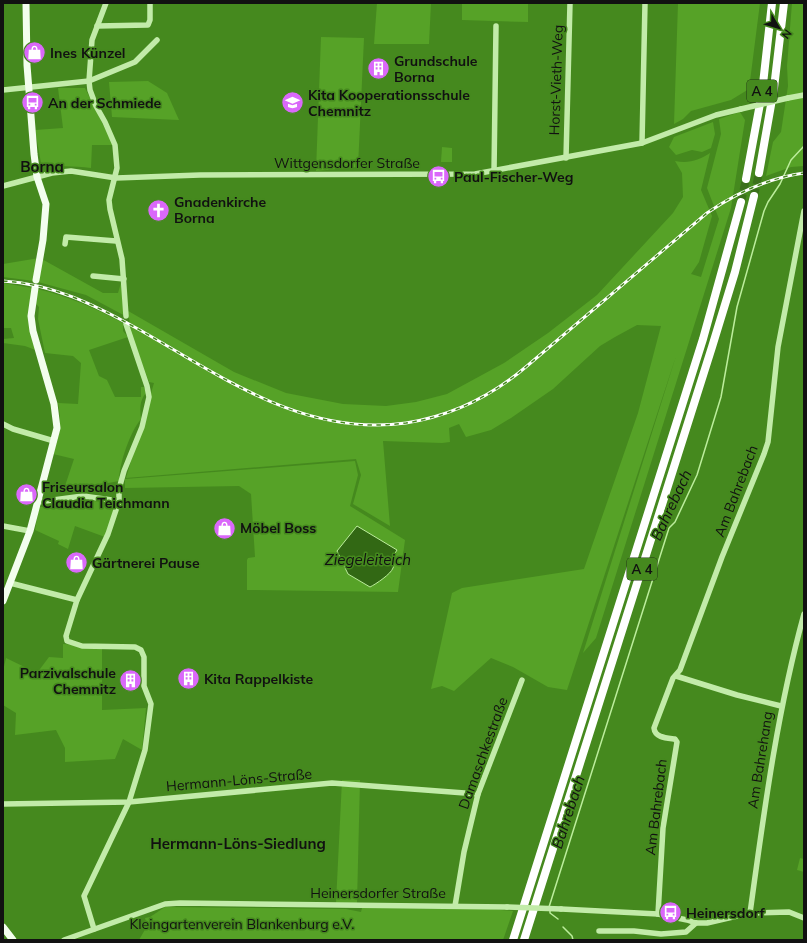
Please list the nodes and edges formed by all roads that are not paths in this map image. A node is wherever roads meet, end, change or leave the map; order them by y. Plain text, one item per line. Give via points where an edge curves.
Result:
1 (26, 3) edge
2 (106, 3) edge
3 (150, 3) edge
4 (570, 3) edge
5 (646, 3) edge
6 (772, 3) edge
7 (784, 3) edge
8 (97, 26) junction
9 (496, 26) dead end
10 (157, 40) dead end
11 (88, 82) junction
12 (28, 87) junction
13 (3, 90) edge
14 (804, 94) edge
15 (642, 143) junction
16 (566, 158) junction
17 (494, 172) junction
18 (759, 173) tunnel mouth
19 (37, 177) junction
20 (116, 178) junction
21 (746, 178) tunnel mouth
22 (3, 186) edge
23 (754, 196) tunnel mouth
24 (741, 202) tunnel mouth
25 (804, 211) edge
26 (116, 241) junction
27 (65, 244) dead end
28 (93, 276) dead end
29 (124, 279) junction
30 (36, 280) dead end
31 (35, 288) dead end
32 (126, 316) dead end
33 (126, 324) dead end
34 (3, 424) edge
35 (54, 441) junction
36 (119, 501) junction
37 (38, 502) junction
38 (3, 526) edge
39 (30, 531) junction
40 (10, 583) junction
41 (77, 600) junction
42 (3, 601) edge
43 (804, 614) edge
44 (676, 676) junction
45 (522, 680) dead end
46 (781, 706) junction
47 (478, 794) junction
48 (129, 802) junction
49 (3, 804) edge
50 (455, 906) junction
51 (750, 913) junction
52 (658, 914) junction
53 (804, 918) edge
54 (696, 924) junction
55 (4, 928) edge
56 (94, 929) junction
57 (599, 931) dead end
58 (8, 940) edge
59 (13, 940) edge
60 (64, 940) edge
61 (513, 940) edge
62 (524, 940) edge

1 - 12 main road
2 - 8 street
3 - 8 street via 148,25
4 - 16 street, Horst-Vieth-Weg
5 - 15 street
6 - 21 highway, A 4 via 762,93
7 - 18 highway, A 4 via 774,88
8 - 11 street via 92,40
9 - 17 street
10 - 11 street via 134,62
11 - 12 street
11 - 20 street via 96,106 115,145
12 - 13 street
12 - 19 main road
14 - 15 street, Wittgensdorfer Straße, bridge via 716,115
15 - 16 street, Wittgensdorfer Straße
16 - 17 street, Wittgensdorfer Straße
17 - 20 street, Wittgensdorfer Straße
19 - 20 street, Wittgensdorfer Straße via 71,171
19 - 22 street, Wittgensdorfer Straße
19 - 30 main road via 45,200 46,212
20 - 26 street via 110,200
23 - 62 highway, A 4 via 735,272 712,347
24 - 61 highway, A 4 via 703,339
25 - 44 street, Am Bahrebach via 778,347 768,442
26 - 27 street via 66,237
26 - 29 street via 122,259
28 - 29 street
29 - 32 street
31 - 35 main road via 31,316 54,404 57,428
33 - 36 street via 149,397 142,427 124,471
34 - 35 street
35 - 37 main road
36 - 37 street via 83,496
36 - 41 street via 108,534
37 - 39 main road
38 - 39 street
39 - 40 main road
40 - 41 street
40 - 42 main road
41 - 48 street via 66,636 67,641 82,646 135,647 141,650 144,657 144,686 151,704 145,750
43 - 46 street, Am Bahrehang
44 - 46 street
44 - 52 street, Am Bahrebach via 654,728 658,736 675,739 677,742 663,828
45 - 47 street, Damaschkestraße
46 - 51 street, Am Bahrehang
47 - 48 street, Hermann-Löns-Straße via 332,783
47 - 50 street, Damaschkestraße via 464,852
48 - 49 street, Hermann-Löns-Straße
48 - 56 street via 84,896
50 - 52 street, Heinersdorfer Straße, bridge
50 - 56 street, Heinersdorfer Straße via 180,903 165,904
51 - 53 street, Heinersdorfer Straße via 789,912
51 - 54 street, Heinersdorfer Straße via 707,924
52 - 54 street, Heinersdorfer Straße
54 - 57 street, Heinersdorfer Straße via 686,932 661,934
55 - 58 main road
55 - 59 main road
56 - 60 street, Heinersdorfer Straße

